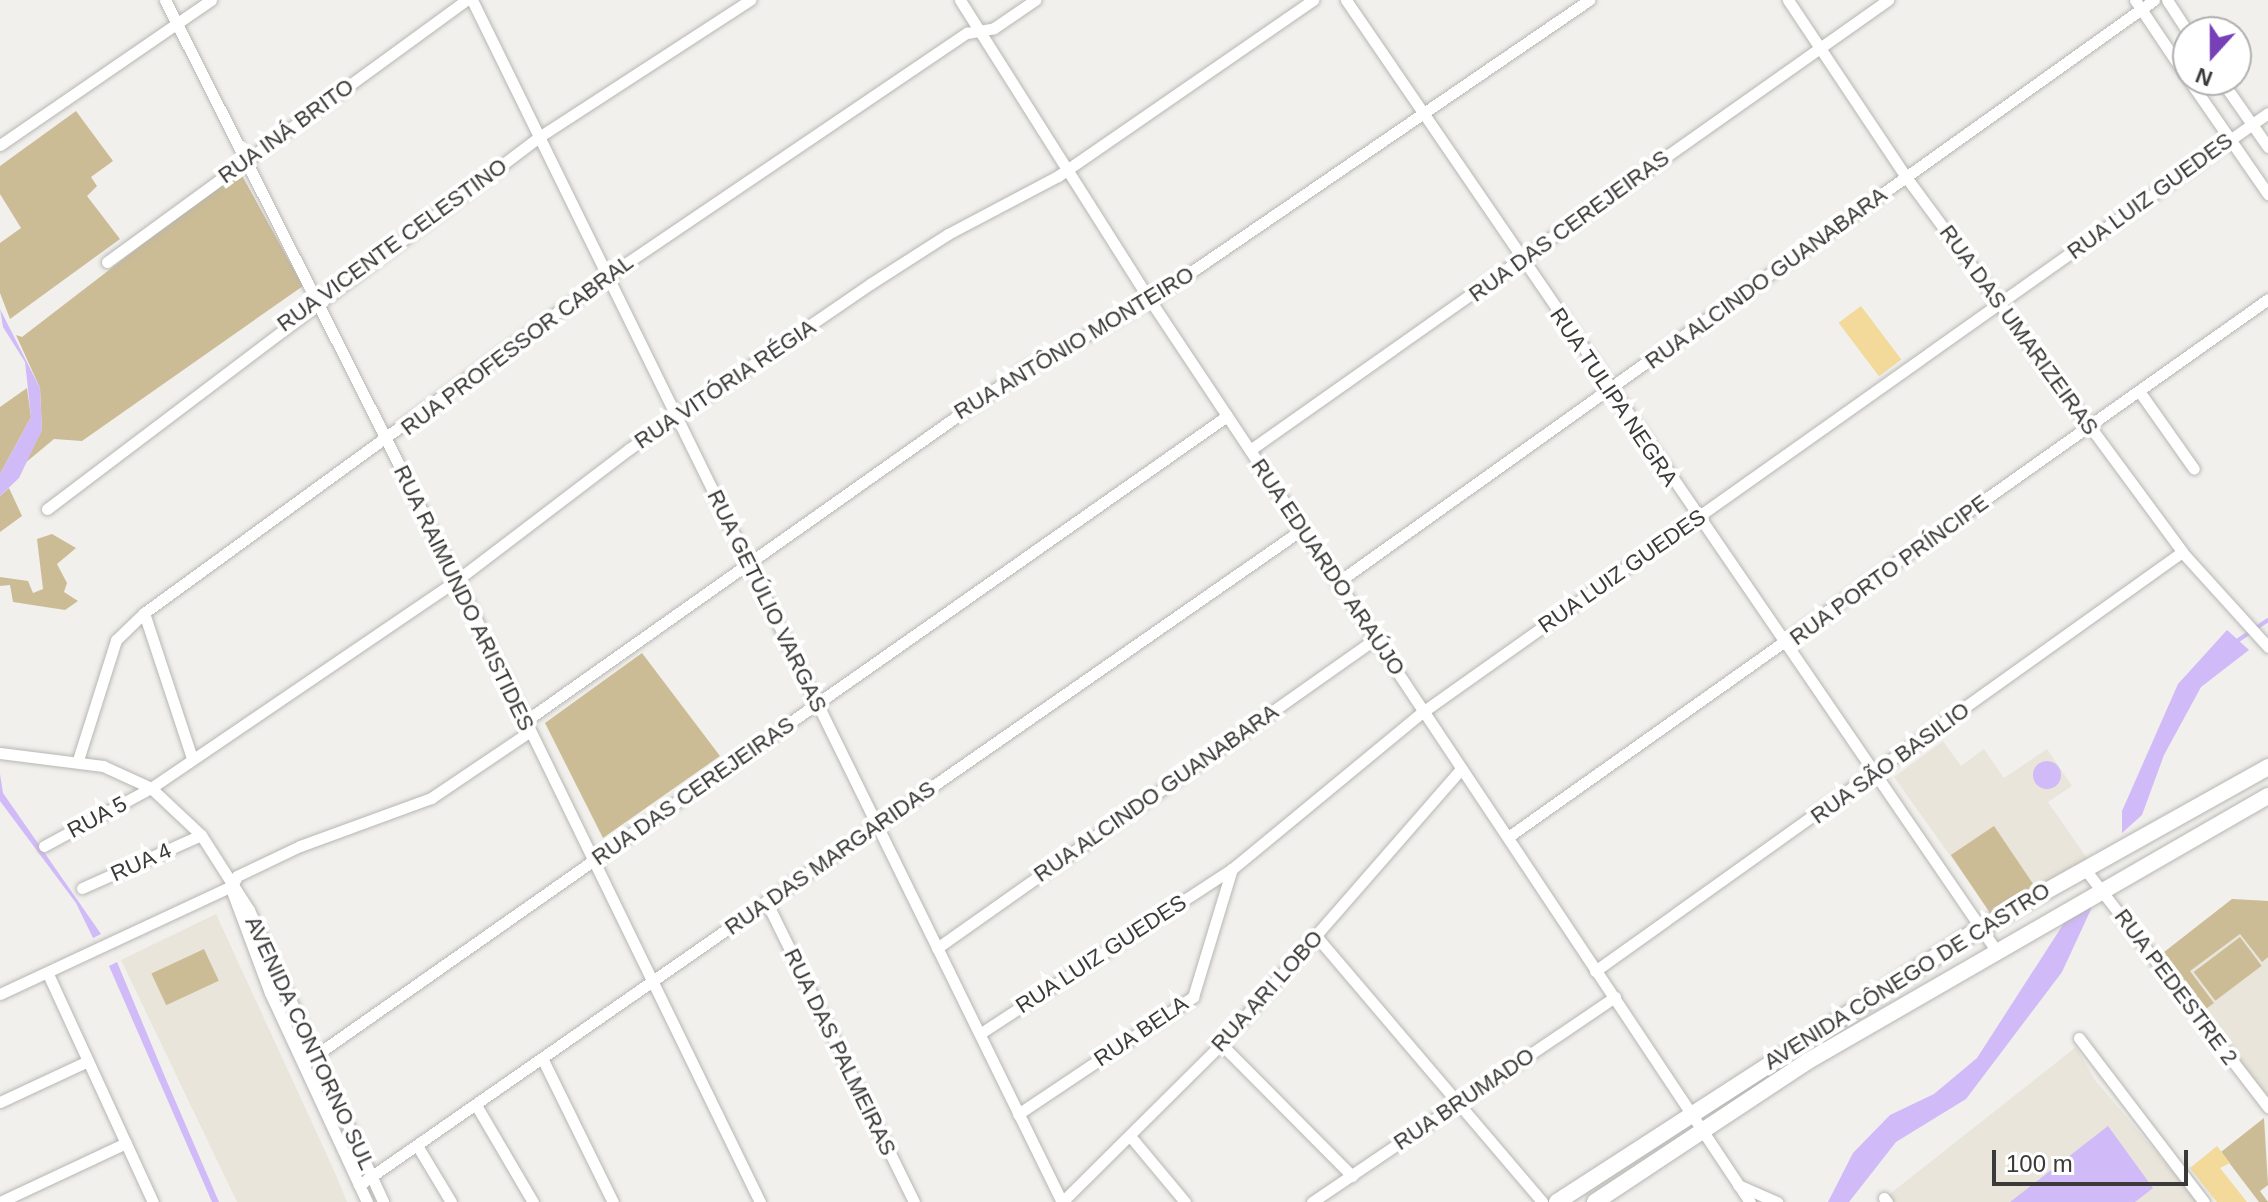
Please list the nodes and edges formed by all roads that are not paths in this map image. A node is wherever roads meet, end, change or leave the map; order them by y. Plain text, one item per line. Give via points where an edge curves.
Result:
1 (165, 0) edge
2 (211, 0) edge
3 (466, 0) edge
4 (472, 0) edge
5 (750, 0) edge
6 (960, 0) edge
7 (1035, 0) edge
8 (1313, 0) edge
9 (1346, 0) edge
10 (1589, 0) edge
11 (1788, 0) edge
12 (1888, 0) edge
13 (2154, 0) edge
14 (2138, 4) edge
15 (177, 24) junction
16 (977, 28) junction
17 (1820, 46) junction
18 (2172, 55) edge
19 (2200, 96) edge
20 (2232, 96) edge
21 (2268, 113) edge
22 (1423, 114) junction
23 (2252, 124) junction
24 (539, 137) junction
25 (2228, 138) junction
26 (0, 145) edge
27 (2268, 147) edge
28 (248, 159) junction
29 (1069, 165) junction
30 (1906, 177) junction
31 (2268, 194) edge
32 (1522, 260) junction
33 (107, 262) dead end
34 (606, 277) junction
35 (319, 299) junction
36 (2268, 299) edge
37 (1150, 300) junction
38 (1999, 304) junction
39 (1608, 391) junction
40 (2139, 391) junction
41 (1227, 416) junction
42 (677, 418) junction
43 (2090, 427) junction
44 (387, 441) junction
45 (1250, 450) junction
46 (2194, 469) dead end
47 (47, 509) dead end
48 (1697, 517) junction
49 (1301, 530) junction
50 (2182, 552) junction
51 (746, 562) junction
52 (457, 580) junction
53 (1338, 582) junction
54 (144, 613) junction
55 (1375, 639) junction
56 (1788, 643) junction
57 (2266, 643) edge
58 (819, 705) junction
59 (1424, 711) junction
60 (527, 727) junction
61 (0, 753) edge
62 (191, 755) junction
63 (78, 760) junction
64 (2268, 767) edge
65 (1461, 769) junction
66 (1877, 772) junction
67 (151, 788) junction
68 (2268, 796) edge
69 (876, 826) junction
70 (201, 835) junction
71 (1508, 837) junction
72 (44, 846) dead end
73 (594, 859) junction
74 (2084, 868) junction
75 (1232, 869) junction
76 (232, 886) junction
77 (82, 888) dead end
78 (2102, 890) junction
79 (766, 901) junction
80 (1982, 927) junction
81 (1316, 936) junction
82 (937, 948) junction
83 (1995, 949) junction
84 (1595, 971) junction
85 (48, 974) junction
86 (653, 983) junction
87 (2, 989) edge
88 (1615, 997) junction
89 (981, 1033) junction
90 (2079, 1038) dead end
91 (1221, 1044) junction
92 (316, 1055) junction
93 (543, 1060) junction
94 (88, 1061) junction
95 (0, 1102) edge
96 (1457, 1102) junction
97 (476, 1105) junction
98 (2268, 1107) edge
99 (1018, 1114) junction
100 (1692, 1114) junction
101 (1701, 1129) junction
102 (1130, 1136) junction
103 (126, 1143) junction
104 (418, 1147) junction
105 (1352, 1176) junction
106 (372, 1179) junction
107 (359, 1185) junction
108 (1738, 1185) junction
109 (0, 1202) edge
110 (153, 1202) edge
111 (367, 1202) edge
112 (383, 1202) edge
113 (451, 1202) edge
114 (533, 1202) edge
115 (613, 1202) edge
116 (760, 1202) edge
117 (914, 1202) edge
118 (1062, 1202) edge
119 (1185, 1202) edge
120 (1312, 1202) edge
121 (1542, 1202) edge
122 (1557, 1202) edge
123 (1595, 1202) edge
124 (1750, 1202) edge
125 (1777, 1202) edge
126 (2204, 1202) edge

1 - 15 street, RUA RAIMUNDO ARISTIDES
2 - 15 street
3 - 28 street, RUA INÁ BRITO
4 - 24 street, RUA GETÚLIO VARGAS
5 - 24 street, RUA VICENTE CELESTINO
6 - 16 street, RUA EDUARDO ARAÚJO
7 - 16 street, RUA PROFESSOR CABRAL via 994,28
8 - 29 street, RUA VITÓRIA RÉGIA
9 - 22 street, RUA TULIPA NEGRA
10 - 22 street, RUA ANTÔNIO MONTEIRO
11 - 17 street, RUA DAS UMARIZEIRAS
12 - 17 street, RUA DAS CEREJEIRAS
13 - 14 street, RUA ALCINDO GUANABARA
14 - 18 street
14 - 30 street, RUA ALCINDO GUANABARA
15 - 26 street
15 - 28 street, RUA RAIMUNDO ARISTIDES
16 - 29 street, RUA EDUARDO ARAÚJO
16 - 34 street, RUA PROFESSOR CABRAL
17 - 30 street, RUA DAS UMARIZEIRAS
17 - 32 street, RUA DAS CEREJEIRAS
19 - 25 street
20 - 23 street
21 - 23 street, RUA LUIZ GUEDES
22 - 32 street, RUA TULIPA NEGRA
22 - 37 street, RUA ANTÔNIO MONTEIRO
23 - 25 street, RUA LUIZ GUEDES
23 - 27 street
24 - 34 street, RUA GETÚLIO VARGAS
24 - 35 street, RUA VICENTE CELESTINO
25 - 31 street
25 - 38 street, RUA LUIZ GUEDES
28 - 33 street, RUA INÁ BRITO
28 - 35 street, RUA RAIMUNDO ARISTIDES
29 - 37 street, RUA EDUARDO ARAÚJO
29 - 42 street, RUA VITÓRIA RÉGIA via 909,259
30 - 38 street, RUA DAS UMARIZEIRAS
30 - 39 street, RUA ALCINDO GUANABARA
32 - 39 street, RUA TULIPA NEGRA
32 - 45 street, RUA DAS CEREJEIRAS
34 - 42 street, RUA GETÚLIO VARGAS
34 - 44 street, RUA PROFESSOR CABRAL
35 - 44 street, RUA RAIMUNDO ARISTIDES
35 - 47 street, RUA VICENTE CELESTINO
36 - 40 street, RUA PORTO PRÍNCIPE
37 - 41 street, RUA EDUARDO ARAÚJO
37 - 51 street, RUA ANTÔNIO MONTEIRO via 1018,373
38 - 43 street, RUA DAS UMARIZEIRAS
38 - 48 street, RUA LUIZ GUEDES
39 - 48 street, RUA TULIPA NEGRA
39 - 53 street, RUA ALCINDO GUANABARA
40 - 43 street, RUA PORTO PRÍNCIPE
40 - 46 street
41 - 45 street, RUA EDUARDO ARAÚJO
41 - 58 street, RUA DAS CEREJEIRAS
42 - 51 street, RUA GETÚLIO VARGAS
42 - 52 street, RUA VITÓRIA RÉGIA
43 - 50 street, RUA DAS UMARIZEIRAS
43 - 56 street, RUA PORTO PRÍNCIPE
44 - 52 street, RUA RAIMUNDO ARISTIDES
44 - 54 street, RUA PROFESSOR CABRAL
45 - 49 street, RUA EDUARDO ARAÚJO
48 - 56 street, RUA TULIPA NEGRA
48 - 59 street, RUA LUIZ GUEDES
49 - 53 street, RUA EDUARDO ARAÚJO
49 - 69 street, RUA DAS MARGARIDAS
50 - 57 street, RUA DAS UMARIZEIRAS
50 - 66 street, RUA SÃO BASILIO
51 - 58 street, RUA GETÚLIO VARGAS
51 - 60 street, RUA ANTÔNIO MONTEIRO
52 - 60 street, RUA RAIMUNDO ARISTIDES
52 - 62 street, RUA VITÓRIA RÉGIA
53 - 55 street, RUA EDUARDO ARAÚJO
54 - 62 street
54 - 63 street, RUA PROFESSOR CABRAL via 116,640
55 - 59 street, RUA EDUARDO ARAÚJO
55 - 82 street, RUA ALCINDO GUANABARA
56 - 66 street, RUA TULIPA NEGRA
56 - 71 street, RUA PORTO PRÍNCIPE
58 - 69 street, RUA GETÚLIO VARGAS
58 - 73 street, RUA DAS CEREJEIRAS
59 - 65 street, RUA EDUARDO ARAÚJO
59 - 75 street, RUA LUIZ GUEDES
60 - 73 street, RUA RAIMUNDO ARISTIDES
60 - 76 street, RUA ANTÔNIO MONTEIRO via 431,798 300,846 237,876
61 - 63 street, AVENIDA CONTORNO SUL
62 - 67 street, RUA VITÓRIA RÉGIA
63 - 67 street, AVENIDA CONTORNO SUL
64 - 74 main road, AVENIDA CÔNEGO DE CASTRO
65 - 71 street, RUA EDUARDO ARAÚJO
65 - 81 street, RUA ARI LOBO
66 - 80 street, RUA TULIPA NEGRA
66 - 84 street, RUA SÃO BASILIO
67 - 70 street, AVENIDA CONTORNO SUL
67 - 72 street, RUA 5
68 - 78 main road, AVENIDA CÔNEGO DE CASTRO
69 - 79 street, RUA DAS MARGARIDAS
69 - 82 street, RUA GETÚLIO VARGAS
70 - 76 street, AVENIDA CONTORNO SUL
70 - 77 street, RUA 4
71 - 84 street, RUA EDUARDO ARAÚJO
73 - 86 street, RUA RAIMUNDO ARISTIDES
73 - 92 street, RUA DAS CEREJEIRAS
74 - 78 street, RUA PEDESTRE 2
74 - 80 main road, AVENIDA CÔNEGO DE CASTRO
75 - 89 street, RUA LUIZ GUEDES
75 - 99 street, RUA BELA via 1193,997
76 - 85 street, RUA ANTÔNIO MONTEIRO
76 - 92 street, AVENIDA CONTORNO SUL via 249,910
76 - 107 street, AVENIDA CONTORNO SUL via 235,911
78 - 83 main road, AVENIDA CÔNEGO DE CASTRO
78 - 98 street, RUA PEDESTRE 2
79 - 86 street, RUA DAS MARGARIDAS
79 - 117 street, RUA DAS PALMEIRAS
80 - 83 street, RUA TULIPA NEGRA
80 - 100 main road, AVENIDA CÔNEGO DE CASTRO
81 - 91 street, RUA ARI LOBO
81 - 96 street
82 - 89 street, RUA GETÚLIO VARGAS
83 - 101 main road, AVENIDA CÔNEGO DE CASTRO
84 - 88 street, RUA EDUARDO ARAÚJO
85 - 87 street, RUA ANTÔNIO MONTEIRO
85 - 94 street
86 - 93 street, RUA DAS MARGARIDAS
86 - 116 street, RUA RAIMUNDO ARISTIDES
88 - 96 street, RUA BRUMADO
88 - 100 street, RUA EDUARDO ARAÚJO
89 - 99 street, RUA GETÚLIO VARGAS
90 - 126 street
91 - 102 street, RUA ARI LOBO
91 - 105 street
92 - 106 street, AVENIDA CONTORNO SUL
93 - 97 street, RUA DAS MARGARIDAS
93 - 115 street
94 - 95 street
94 - 103 street
96 - 105 street, RUA BRUMADO
96 - 121 street
97 - 104 street, RUA DAS MARGARIDAS
97 - 114 street
99 - 118 street, RUA GETÚLIO VARGAS
100 - 101 street, RUA EDUARDO ARAÚJO
100 - 122 main road, AVENIDA CÔNEGO DE CASTRO
101 - 108 street, RUA EDUARDO ARAÚJO
101 - 123 main road, AVENIDA CÔNEGO DE CASTRO
102 - 118 street, RUA ARI LOBO
102 - 119 street
103 - 109 street
103 - 110 street
104 - 106 street, RUA DAS MARGARIDAS
104 - 113 street
105 - 120 street, RUA BRUMADO
106 - 107 street, RUA DAS MARGARIDAS
106 - 112 street, AVENIDA CONTORNO SUL
107 - 111 street, AVENIDA CONTORNO SUL
108 - 124 street, RUA EDUARDO ARAÚJO
108 - 125 street

